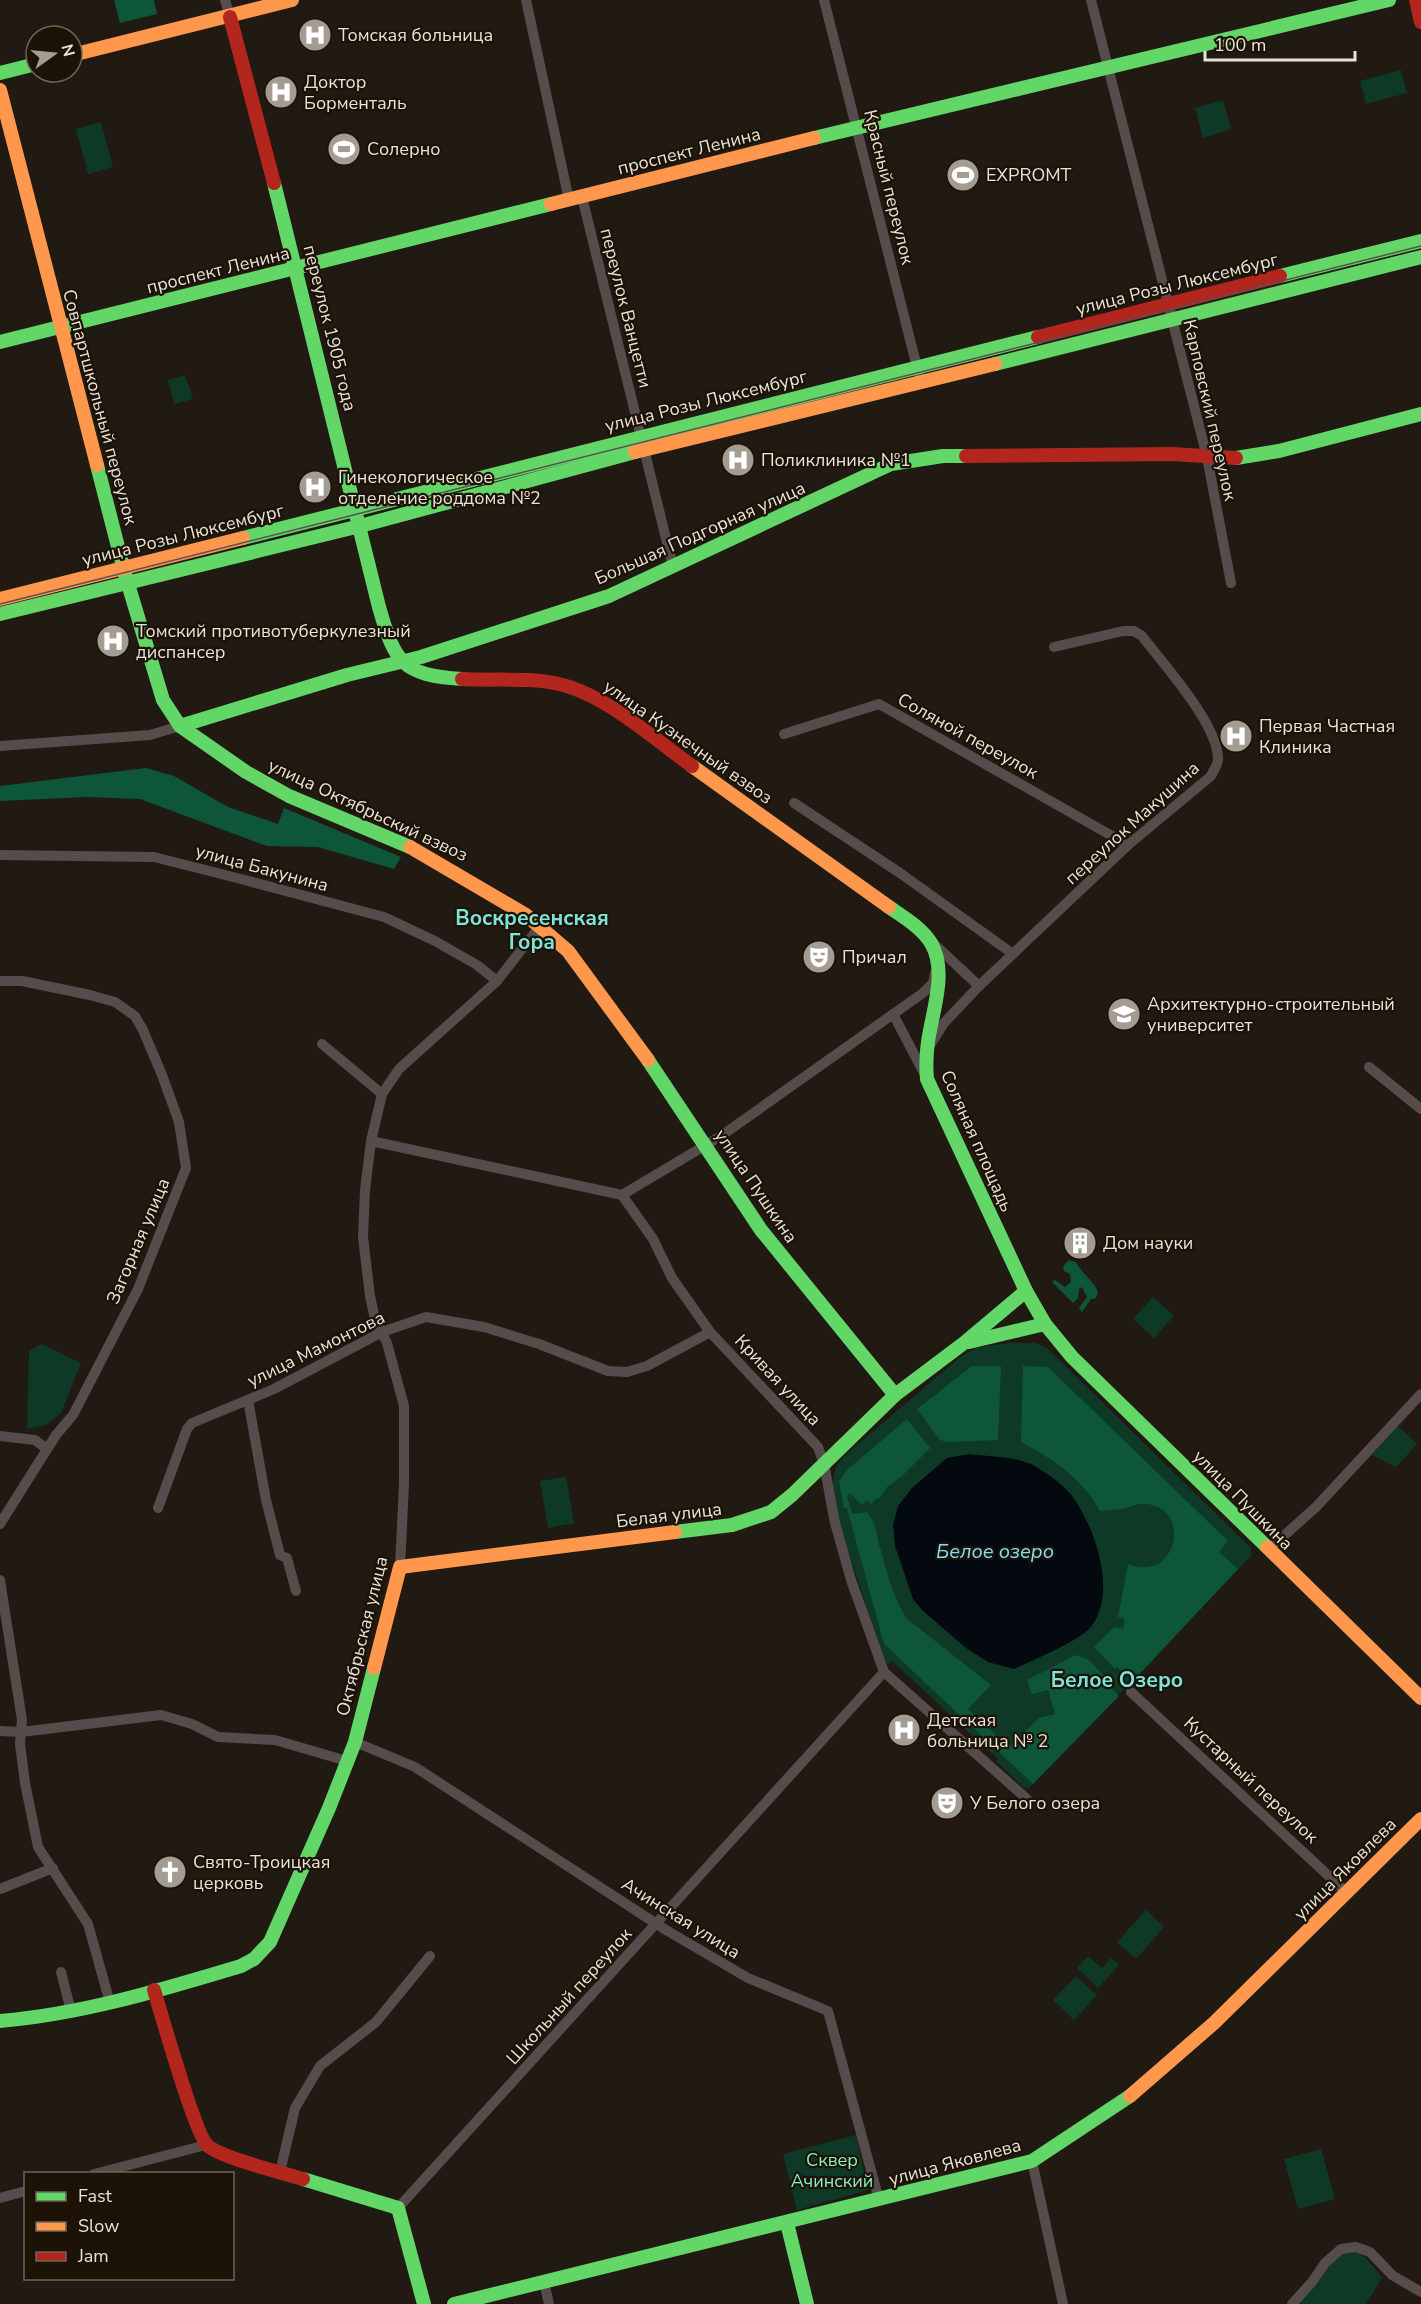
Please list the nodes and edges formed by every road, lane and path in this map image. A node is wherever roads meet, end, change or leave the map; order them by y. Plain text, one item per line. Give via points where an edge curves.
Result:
1 (225, 0) edge
2 (292, 0) edge
3 (526, 0) edge
4 (824, 0) edge
5 (1091, 0) edge
6 (1389, 0) edge
7 (1416, 0) edge
8 (230, 17) junction
9 (1421, 22) edge
10 (84, 53) edge
11 (24, 67) edge
12 (1108, 68) junction
13 (0, 73) edge
14 (0, 90) edge
15 (857, 127) junction
16 (575, 199) junction
17 (1421, 241) edge
18 (1421, 257) edge
19 (297, 269) junction
20 (1169, 304) junction
21 (1172, 320) junction
22 (60, 327) junction
23 (0, 342) edge
24 (917, 368) junction
25 (921, 383) junction
26 (1421, 414) edge
27 (640, 436) junction
28 (644, 450) junction
29 (1207, 457) junction
30 (355, 510) junction
31 (360, 526) junction
32 (673, 567) junction
33 (124, 569) junction
34 (128, 583) junction
35 (1231, 583) dead end
36 (0, 599) edge
37 (0, 614) edge
38 (1054, 646) dead end
39 (401, 662) junction
40 (180, 726) junction
41 (784, 734) dead end
42 (0, 746) edge
43 (794, 804) dead end
44 (1128, 845) junction
45 (0, 855) edge
46 (540, 926) junction
47 (922, 933) junction
48 (1013, 954) junction
49 (937, 960) junction
50 (0, 981) edge
51 (497, 981) junction
52 (979, 986) junction
53 (893, 1014) junction
54 (322, 1044) dead end
55 (925, 1054) junction
56 (1370, 1067) dead end
57 (927, 1079) junction
58 (382, 1094) junction
59 (1421, 1109) edge
60 (371, 1141) junction
61 (706, 1144) junction
62 (622, 1195) junction
63 (1026, 1291) junction
64 (1045, 1324) junction
65 (382, 1332) junction
66 (710, 1332) junction
67 (964, 1343) junction
68 (1421, 1394) edge
69 (895, 1395) junction
70 (248, 1400) junction
71 (0, 1436) edge
72 (47, 1449) junction
73 (824, 1464) junction
74 (158, 1508) dead end
75 (0, 1524) edge
76 (1268, 1550) junction
77 (400, 1567) junction
78 (0, 1580) edge
79 (296, 1591) dead end
80 (884, 1672) junction
81 (1131, 1692) dead end
82 (1421, 1698) edge
83 (0, 1731) edge
84 (21, 1732) junction
85 (355, 1742) junction
86 (347, 1761) junction
87 (1027, 1799) dead end
88 (1421, 1819) edge
89 (53, 1868) junction
90 (0, 1889) edge
91 (1347, 1893) junction
92 (656, 1923) junction
93 (430, 1956) dead end
94 (61, 1972) dead end
95 (154, 1990) junction
96 (110, 2003) junction
97 (71, 2011) junction
98 (0, 2020) edge
99 (206, 2145) junction
100 (1032, 2161) junction
101 (102, 2172) edge
102 (280, 2172) junction
103 (24, 2192) edge
104 (0, 2198) edge
105 (879, 2200) junction
106 (398, 2208) junction
107 (787, 2223) junction
108 (544, 2282) junction
109 (1421, 2292) edge
110 (424, 2304) edge
111 (454, 2304) edge
112 (549, 2304) edge
113 (807, 2304) edge
114 (1063, 2304) edge
115 (1292, 2304) edge

1 - 8 street, переулок 1905 года
2 - 8 main road
3 - 16 street, переулок Ванцетти
4 - 15 street, Красный переулок
5 - 12 street, Карповский переулок
6 - 12 main road, проспект Ленина
7 - 9 main road
8 - 10 main road
8 - 19 main road, переулок 1905 года
11 - 13 main road
12 - 15 main road, проспект Ленина
12 - 20 street, Карповский переулок
14 - 22 main road, Совпартшкольный переулок
15 - 16 main road, проспект Ленина
15 - 24 street, Красный переулок
16 - 19 main road, проспект Ленина
16 - 27 street, переулок Ванцетти
17 - 20 main road, улица Розы Люксембург
18 - 21 main road, улица Розы Люксембург
19 - 22 main road, проспект Ленина
19 - 30 main road, переулок 1905 года
20 - 21 street, Карповский переулок
20 - 24 main road, улица Розы Люксембург
21 - 25 main road, улица Розы Люксембург
21 - 29 street, Карповский переулок
22 - 23 main road, проспект Ленина
22 - 33 main road, Совпартшкольный переулок
24 - 25 street, Красный переулок
24 - 27 main road, улица Розы Люксембург
25 - 28 main road, улица Розы Люксембург
26 - 29 main road, Большая Подгорная улица via 1269,453 1240,458
27 - 28 street, переулок Ванцетти
27 - 30 main road, улица Розы Люксембург
28 - 31 main road, улица Розы Люксембург
28 - 32 street, переулок Ванцетти
29 - 32 main road, Большая Подгорная улица via 943,456 891,464
29 - 35 street, Карповский переулок
30 - 31 main road, переулок 1905 года
30 - 33 main road, улица Розы Люксембург
31 - 34 main road, улица Розы Люксембург
31 - 39 main road, переулок 1905 года via 389,642
32 - 39 main road, Большая Подгорная улица via 609,596
33 - 34 main road, Совпартшкольный переулок
33 - 36 main road, улица Розы Люксембург
34 - 37 main road, улица Розы Люксембург
34 - 40 main road, Совпартшкольный переулок via 163,700
38 - 44 street, переулок Макушина via 1134,631 1142,636 1194,705 1215,739 1218,762 1210,776
39 - 40 main road, Большая Подгорная улица
39 - 47 main road, улица Кузнечный взвоз via 436,675 555,683 592,696
40 - 42 street, Большая Подгорная улица via 150,735
40 - 46 main road, улица Октябрьский взвоз via 246,772 289,796 420,851
41 - 44 street, Соляной переулок via 879,704
43 - 48 street
44 - 48 street, переулок Макушина
45 - 51 street, улица Бакунина via 154,857 237,878 384,917 477,965
46 - 51 street, Октябрьская улица
46 - 61 main road, улица Пушкина via 568,951
47 - 49 main road, Соляная площадь via 932,944
47 - 52 street
48 - 52 street, переулок Макушина
49 - 53 street via 933,982
49 - 55 main road, Соляная площадь via 938,987
50 - 72 street, Загорная улица via 22,981 90,995 115,1002 135,1016 179,1122 186,1168 138,1289 73,1415
51 - 58 street, Октябрьская улица via 399,1070
52 - 55 street, переулок Макушина via 944,1023
53 - 57 street
53 - 61 street
54 - 58 street
55 - 57 main road, Соляная площадь
56 - 59 street
57 - 63 main road, Соляная площадь
58 - 60 street, Октябрьская улица
60 - 62 street
60 - 65 street, Октябрьская улица via 363,1237 370,1296
61 - 62 street
61 - 69 main road, улица Пушкина via 761,1230
62 - 66 street, Кривая улица
63 - 64 main road, улица Пушкина
63 - 67 main road
64 - 67 main road
64 - 76 main road, улица Пушкина via 1072,1357
65 - 66 street, улица Мамонтова via 426,1317 484,1327 608,1371 627,1372 647,1366
65 - 70 street, улица Мамонтова
65 - 77 street, Октябрьская улица via 404,1406
66 - 73 street, Кривая улица via 818,1447
67 - 69 main road
68 - 76 street via 1316,1507
69 - 73 main road, Белая улица
70 - 74 street, улица Мамонтова via 199,1419 187,1429
70 - 79 street via 271,1522
71 - 72 street via 34,1440
72 - 75 street, Загорная улица
73 - 77 main road, Белая улица via 771,1512 732,1525
73 - 80 street, Кривая улица via 851,1580
76 - 82 main road, улица Пушкина
77 - 85 main road, Октябрьская улица
78 - 84 street
80 - 87 street, Кривая улица
80 - 92 street, Школьный переулок
81 - 91 street, Кустарный переулок
83 - 84 street
84 - 86 street via 161,1715 218,1737 275,1740
84 - 89 street via 25,1783 38,1847
85 - 86 main road, Октябрьская улица
85 - 92 street, Ачинская улица via 415,1767
86 - 95 main road, Октябрьская улица via 270,1941 254,1959 241,1966
88 - 91 main road, улица Яковлева
89 - 90 street
89 - 96 street via 88,1924
91 - 100 main road, улица Яковлева via 1140,2089
92 - 105 street, Ачинская улица via 748,1978 828,2011
92 - 106 street, Школьный переулок
93 - 102 street via 376,2022 320,2066 295,2108
94 - 97 street
95 - 96 main road, Октябрьская улица
95 - 99 main road
96 - 97 main road, Октябрьская улица
97 - 98 main road, Октябрьская улица
99 - 101 street
99 - 102 main road
100 - 105 main road, улица Яковлева
100 - 114 street
102 - 106 main road
103 - 104 street
105 - 107 main road, улица Яковлева
106 - 110 main road
107 - 108 main road, улица Яковлева
107 - 113 main road
108 - 111 main road, улица Яковлева
108 - 112 street
109 - 115 street via 1392,2276 1370,2252 1356,2247 1341,2249 1325,2263

